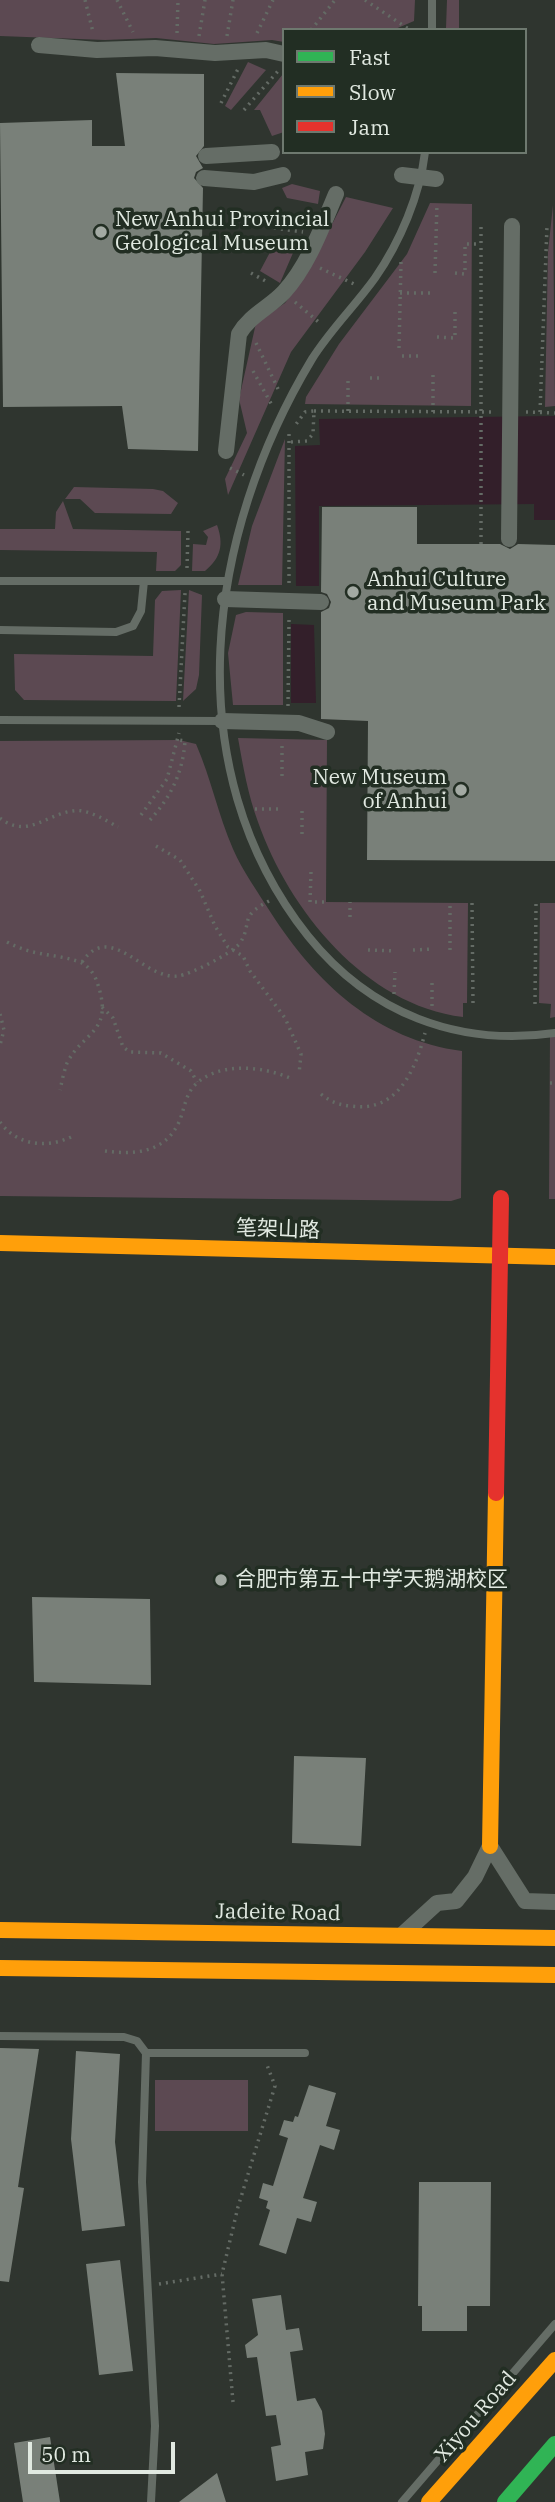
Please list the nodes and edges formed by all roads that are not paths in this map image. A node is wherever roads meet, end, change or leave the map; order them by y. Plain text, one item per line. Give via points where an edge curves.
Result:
1 (432, 0) edge
2 (432, 28) edge
3 (39, 45) dead end
4 (282, 54) edge
5 (272, 152) dead end
6 (425, 154) edge
7 (206, 156) dead end
8 (283, 175) dead end
9 (402, 175) dead end
10 (204, 178) dead end
11 (429, 178) junction
12 (336, 194) dead end
13 (512, 226) dead end
14 (226, 451) dead end
15 (509, 539) dead end
16 (0, 581) edge
17 (144, 581) junction
18 (227, 581) junction
19 (225, 599) junction
20 (321, 602) dead end
21 (0, 630) edge
22 (0, 720) edge
23 (222, 721) junction
24 (327, 732) dead end
25 (555, 1033) edge
26 (500, 1198) dead end
27 (0, 1243) edge
28 (498, 1257) junction
29 (555, 1257) edge
30 (490, 1846) junction
31 (555, 1902) edge
32 (0, 1930) edge
33 (401, 1936) junction
34 (555, 1937) edge
35 (0, 1968) edge
36 (555, 1975) edge
37 (0, 2036) edge
38 (146, 2053) junction
39 (305, 2053) dead end
40 (555, 2324) edge
41 (555, 2360) edge
42 (555, 2444) edge
43 (151, 2502) edge
44 (402, 2502) edge
45 (429, 2502) edge
46 (505, 2502) edge

1 - 2 lane
3 - 4 street
5 - 7 street
6 - 11 lane
8 - 10 street via 254,182
9 - 11 street
11 - 18 lane via 397,240 330,331 287,405 252,479
12 - 14 street via 319,234 284,292 246,322 239,334
13 - 15 street, bridge
16 - 17 lane
17 - 18 lane
17 - 21 lane via 141,611 133,626 116,632
18 - 19 lane
19 - 20 street
19 - 23 lane via 219,687
22 - 23 lane
23 - 24 street via 288,723
23 - 25 lane via 230,775 242,812 279,895 341,971 388,1005 427,1025 502,1036
26 - 28 main road
27 - 28 main road, 笔架山路
28 - 29 main road, 笔架山路
28 - 30 main road
30 - 31 street via 525,1901
30 - 33 street via 475,1877 456,1900 437,1903
32 - 33 main road, Jadeite Road
33 - 34 main road, Jadeite Road
35 - 36 main road
37 - 38 lane via 124,2037 138,2041
38 - 39 lane
38 - 43 lane via 142,2182 155,2426
40 - 44 lane
41 - 45 main road, Xiyou Road
42 - 46 main road

